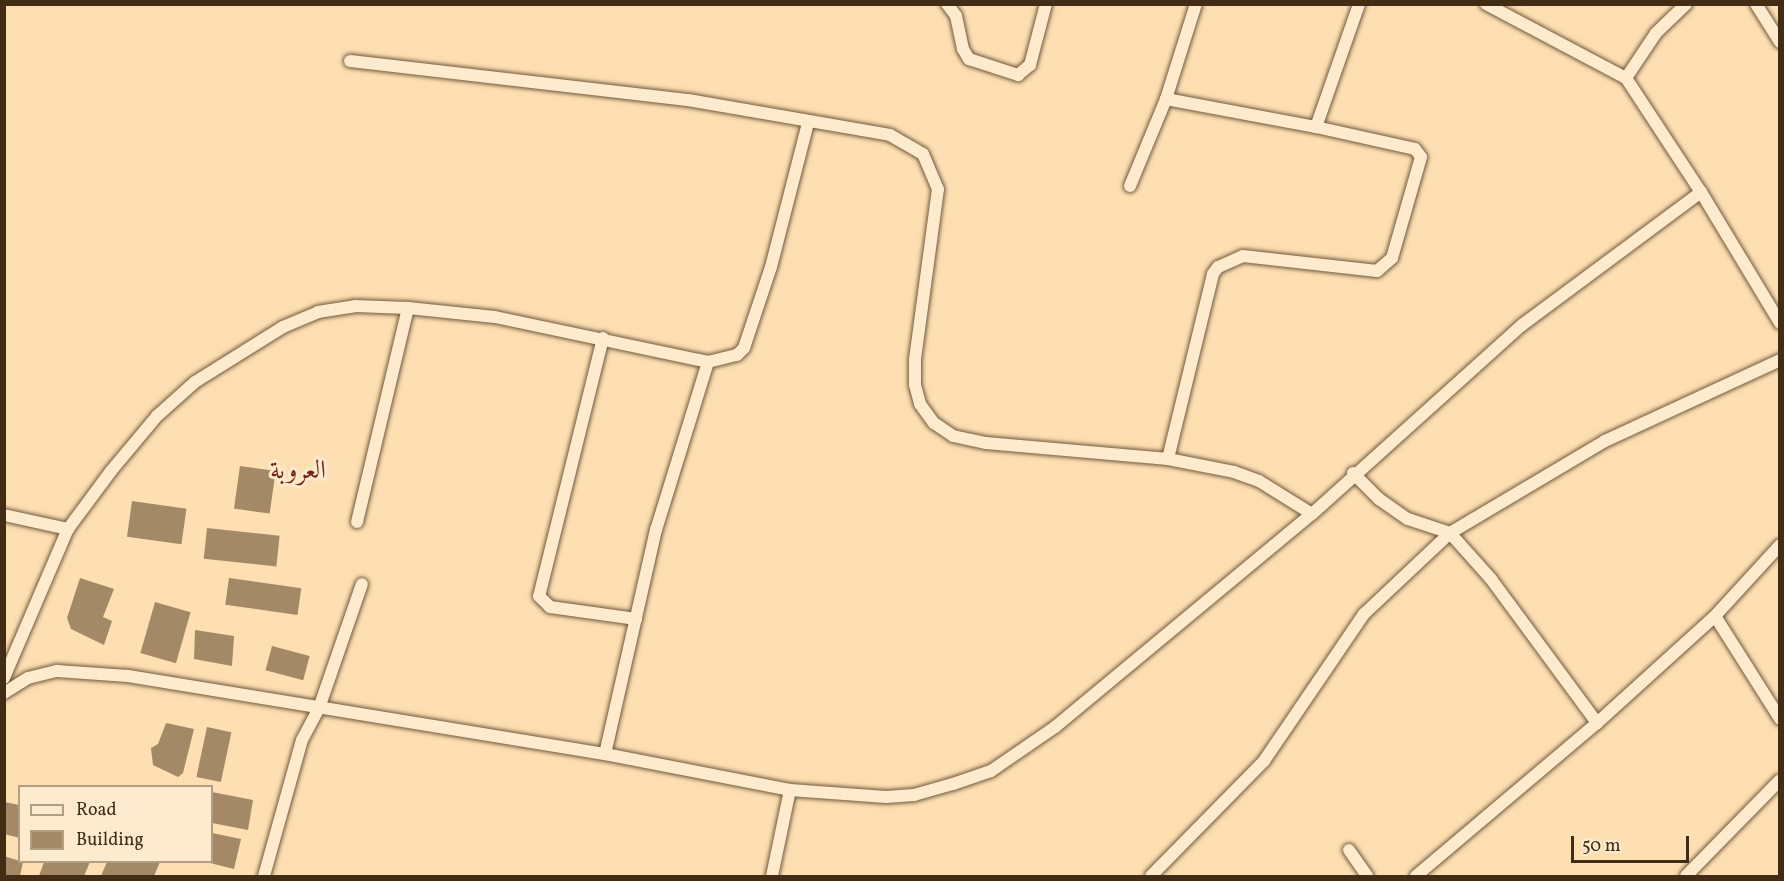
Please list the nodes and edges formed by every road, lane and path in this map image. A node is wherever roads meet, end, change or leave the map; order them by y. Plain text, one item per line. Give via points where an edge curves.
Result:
1 (947, 4) edge
2 (1046, 4) edge
3 (1196, 4) edge
4 (1359, 4) edge
5 (1486, 4) edge
6 (1686, 4) edge
7 (1756, 4) edge
8 (1779, 42) edge
9 (350, 61) dead end
10 (1626, 78) junction
11 (1166, 99) junction
12 (808, 123) junction
13 (1316, 127) junction
14 (1130, 186) dead end
15 (1701, 192) junction
16 (408, 308) junction
17 (1779, 323) edge
18 (603, 338) junction
19 (1779, 360) edge
20 (708, 362) junction
21 (1168, 459) junction
22 (1353, 473) junction
23 (1312, 514) junction
24 (4, 515) edge
25 (357, 522) dead end
26 (68, 529) junction
27 (1450, 534) junction
28 (1779, 545) edge
29 (362, 584) dead end
30 (1715, 616) junction
31 (636, 620) junction
32 (4, 678) edge
33 (4, 693) edge
34 (319, 708) junction
35 (1779, 719) edge
36 (1597, 723) junction
37 (605, 754) junction
38 (1779, 780) edge
39 (790, 790) junction
40 (1349, 850) dead end
41 (264, 876) edge
42 (772, 876) edge
43 (1151, 876) edge
44 (1367, 876) edge
45 (1416, 876) edge
46 (1686, 876) edge

1 - 2 street via 956,16 969,59 1018,75 1030,65
3 - 11 street
4 - 13 street
5 - 10 street
6 - 10 street via 1656,33
7 - 8 street
9 - 12 street via 688,100
10 - 15 street
11 - 13 street
11 - 14 street
12 - 20 street via 771,267 744,348 737,355
12 - 21 street via 890,135 923,154 933,170 938,189 920,304 915,385 920,404 934,423 953,436 986,443
13 - 21 street via 1419,153 1421,164 1392,258 1377,271 1244,256 1218,267 1213,274
15 - 17 street
15 - 22 street via 1522,325
16 - 18 street via 495,317
16 - 25 street
16 - 26 street via 355,306 318,312 242,350 195,382 157,416
18 - 20 street
18 - 31 street via 539,596 550,607
19 - 27 street via 1605,441
20 - 31 street via 656,530
21 - 23 street via 1259,481
22 - 23 street
22 - 27 street via 1378,499 1408,519
23 - 39 street via 1055,727 991,771 914,795 886,797
24 - 26 street
26 - 32 street
27 - 36 street via 1491,579
27 - 43 street via 1364,614 1264,761
28 - 30 street
29 - 34 street
30 - 35 street
30 - 36 street
31 - 37 street
33 - 34 street via 39,674 71,671 128,676
34 - 37 street
34 - 41 street via 302,740
36 - 45 street
37 - 39 street
38 - 46 street
39 - 42 street
40 - 44 street

